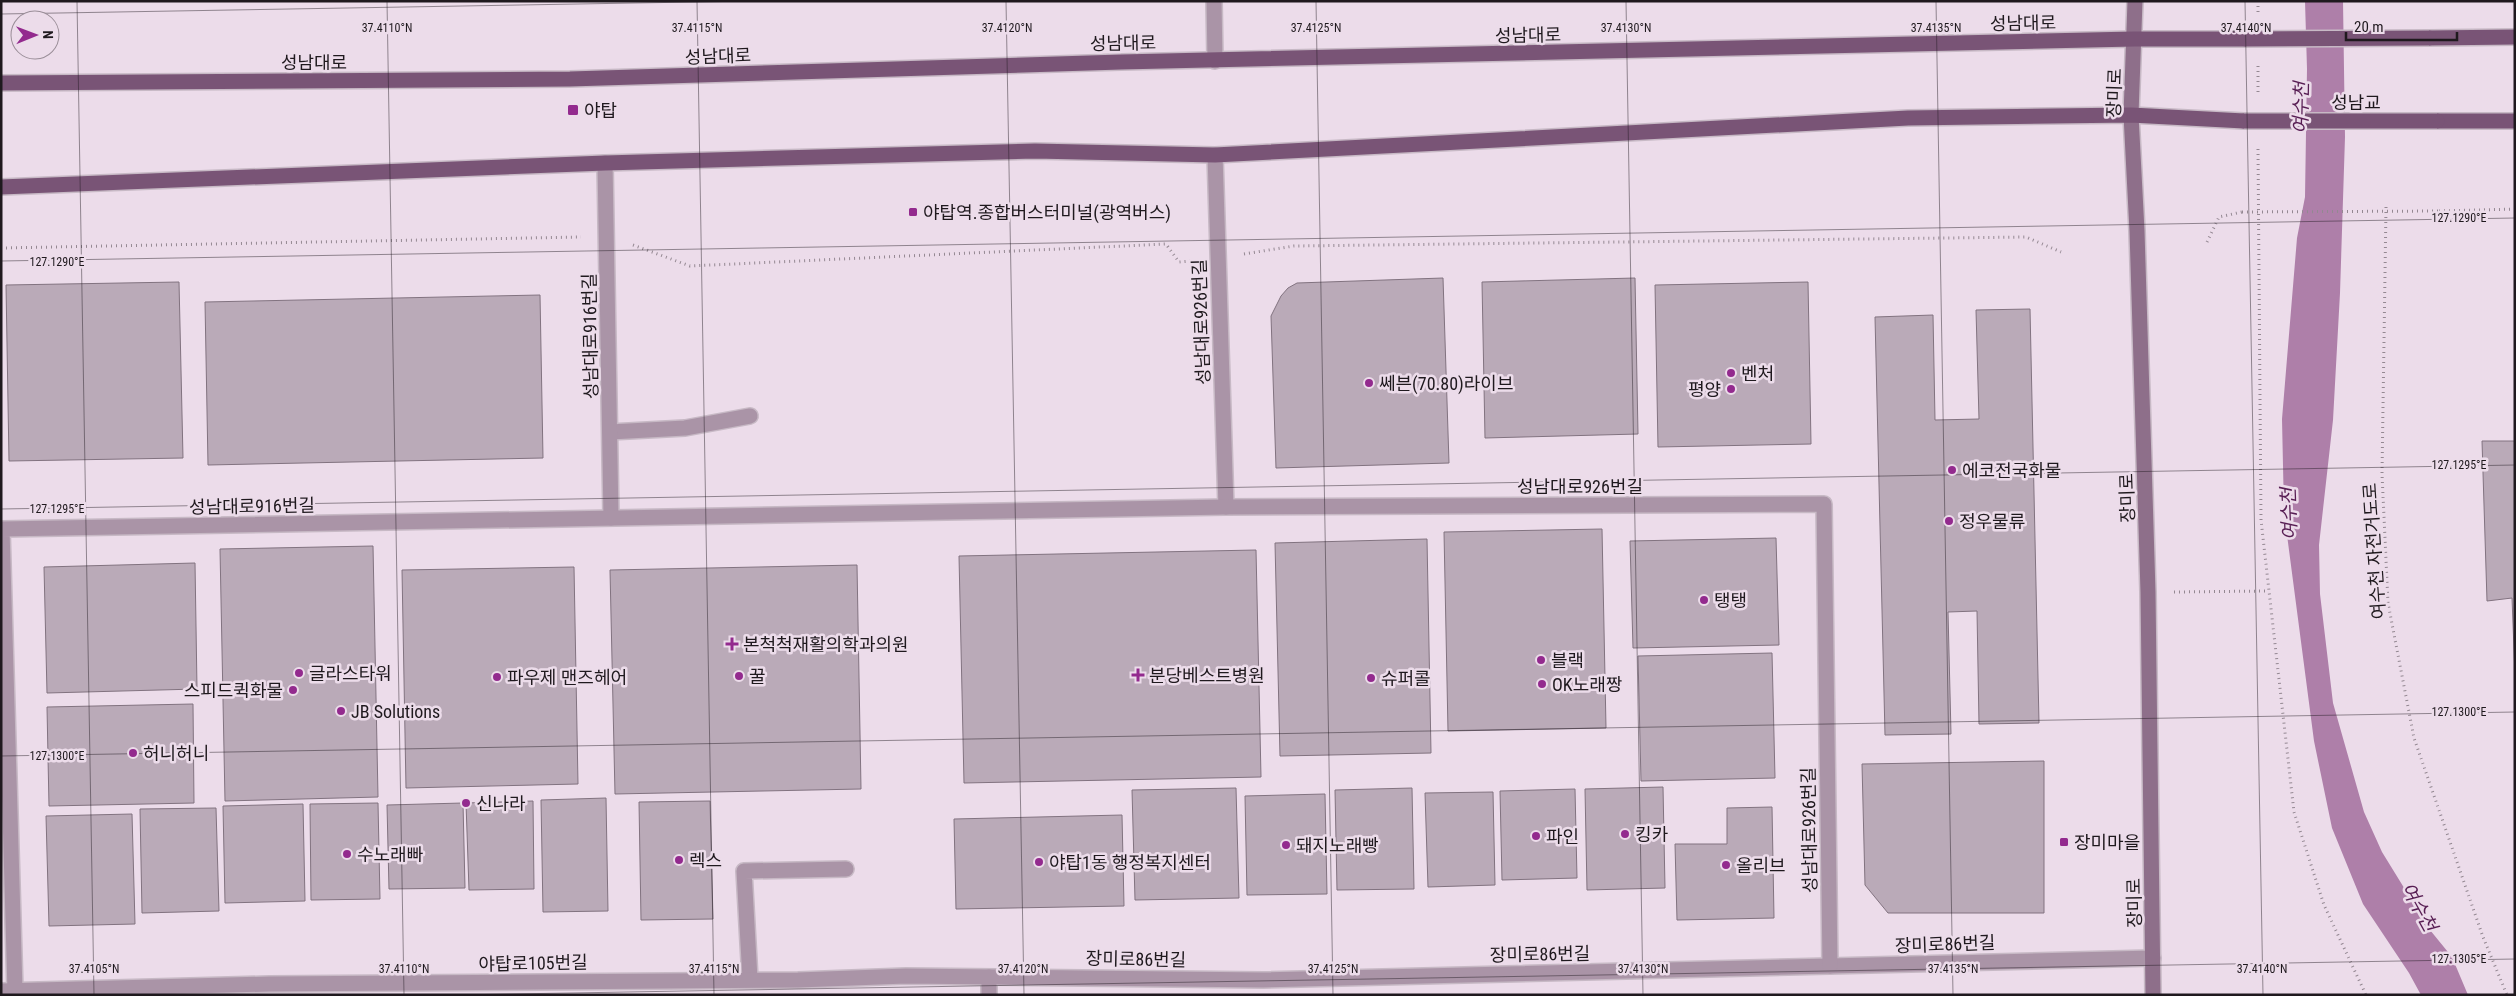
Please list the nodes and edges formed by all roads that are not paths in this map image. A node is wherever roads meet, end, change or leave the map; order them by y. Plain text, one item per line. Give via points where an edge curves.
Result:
1 (1214, 1) edge
2 (2135, 1) edge
3 (2515, 37) edge
4 (2134, 39) junction
5 (1215, 61) junction
6 (1, 83) edge
7 (2131, 115) junction
8 (2515, 121) edge
9 (1215, 155) junction
10 (604, 163) junction
11 (1, 187) edge
12 (750, 416) dead end
13 (610, 432) junction
14 (1226, 507) junction
15 (611, 518) junction
16 (846, 869) dead end
17 (2153, 958) junction
18 (1830, 966) junction
19 (989, 976) junction
20 (750, 979) junction
21 (798, 987) edge
22 (1263, 987) edge
23 (269, 989) edge
24 (8, 991) edge
25 (989, 995) edge
26 (2153, 995) edge

1 - 5 street
2 - 4 street, 장미로
3 - 4 main road, 성남대로, bridge
4 - 5 main road, 성남대로
4 - 7 street, 장미로
5 - 6 main road, 성남대로 via 570,79
7 - 8 main road, 성남교, bridge via 2244,121
7 - 9 main road via 1908,118
7 - 17 street, 장미로 via 2148,592
9 - 10 main road via 1035,151
9 - 14 street, 성남대로926번길
10 - 11 main road
10 - 13 street, 성남대로916번길
12 - 13 street via 685,428
13 - 15 street, 성남대로916번길
14 - 15 street
14 - 18 street, 성남대로926번길 via 1824,504
15 - 24 street, 성남대로916번길 via 2,529
16 - 20 street via 744,871
17 - 18 street, 장미로86번길
17 - 26 street, 장미로
18 - 22 street, 장미로86번길
19 - 21 street, 야탑로105번길 via 906,976
19 - 22 street, 장미로86번길
19 - 25 street
20 - 21 street, 야탑로105번길
20 - 23 street, 야탑로105번길
23 - 24 street, 야탑로105번길

